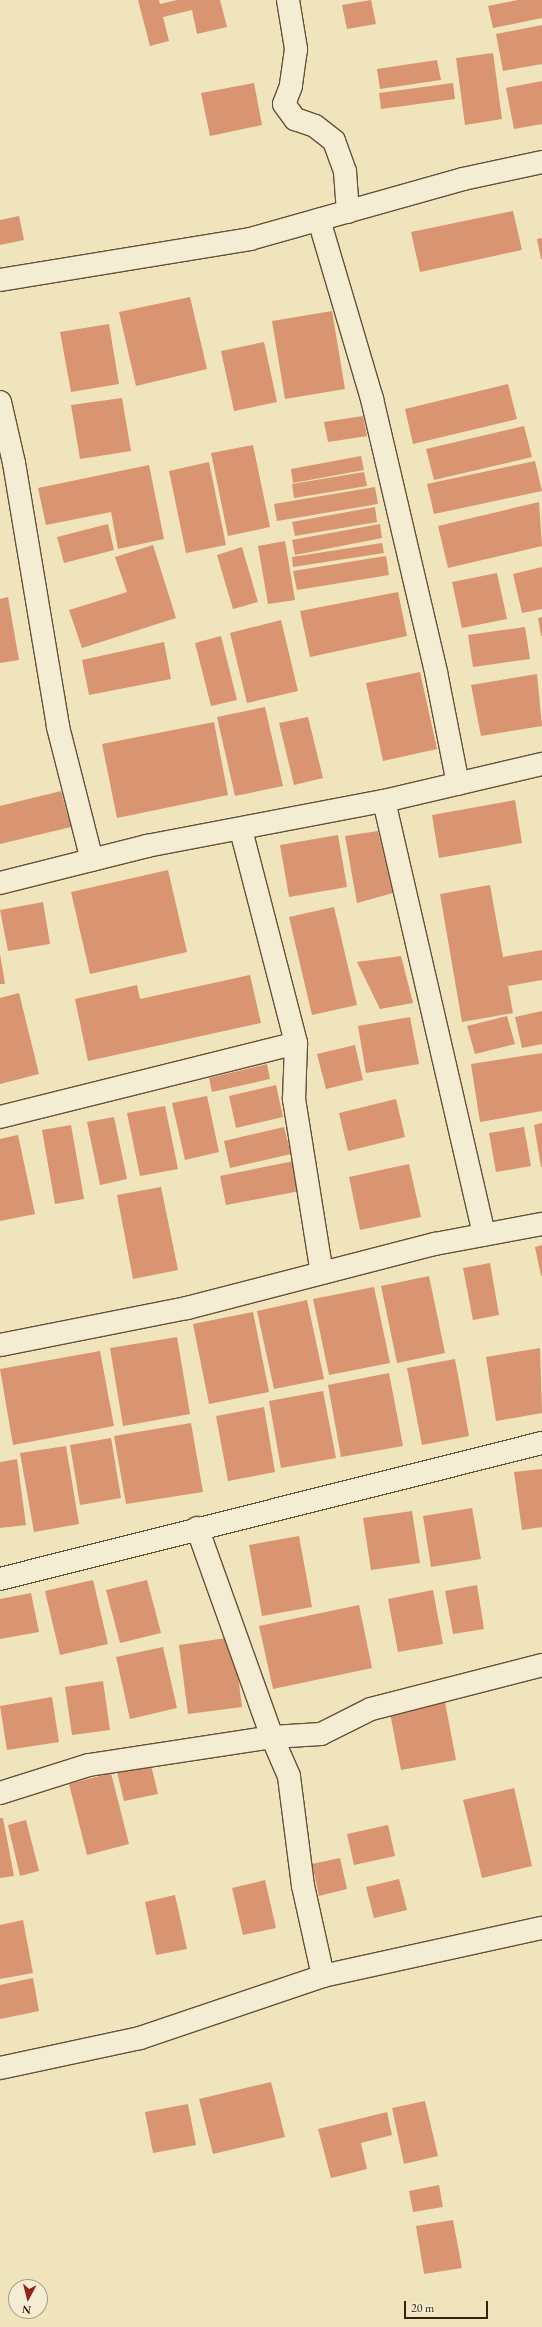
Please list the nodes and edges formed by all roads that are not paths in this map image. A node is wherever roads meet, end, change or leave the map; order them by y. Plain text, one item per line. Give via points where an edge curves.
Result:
1 (288, 0) edge
2 (542, 162) edge
3 (348, 212) junction
4 (320, 220) junction
5 (0, 280) edge
6 (0, 402) edge
7 (542, 764) edge
8 (458, 784) junction
9 (384, 801) junction
10 (241, 830) junction
11 (92, 860) junction
12 (0, 883) edge
13 (296, 1043) junction
14 (0, 1117) edge
15 (542, 1224) edge
16 (484, 1235) junction
17 (322, 1273) junction
18 (0, 1345) edge
19 (542, 1443) edge
20 (197, 1528) junction
21 (0, 1579) edge
22 (542, 1665) edge
23 (272, 1737) junction
24 (0, 1793) edge
25 (542, 1928) edge
26 (323, 1976) junction
27 (0, 2068) edge

1 - 3 street via 296,49 291,86 284,104 295,119 315,126 334,141 345,172
2 - 3 street via 463,179
3 - 4 street
4 - 5 street via 250,240
4 - 8 street via 372,399 436,672
6 - 11 street via 14,463 58,726
7 - 8 street
8 - 9 street
9 - 10 street
9 - 16 street
10 - 11 street via 147,846
10 - 13 street
11 - 12 street
13 - 14 street
13 - 17 street via 294,1099
15 - 16 street
16 - 17 street via 435,1244
17 - 18 street via 187,1308
19 - 20 street
20 - 21 street
20 - 23 street
22 - 23 street via 371,1709 321,1734
23 - 24 street via 89,1765
23 - 26 street via 289,1776 303,1886
25 - 26 street
26 - 27 street via 140,2038

